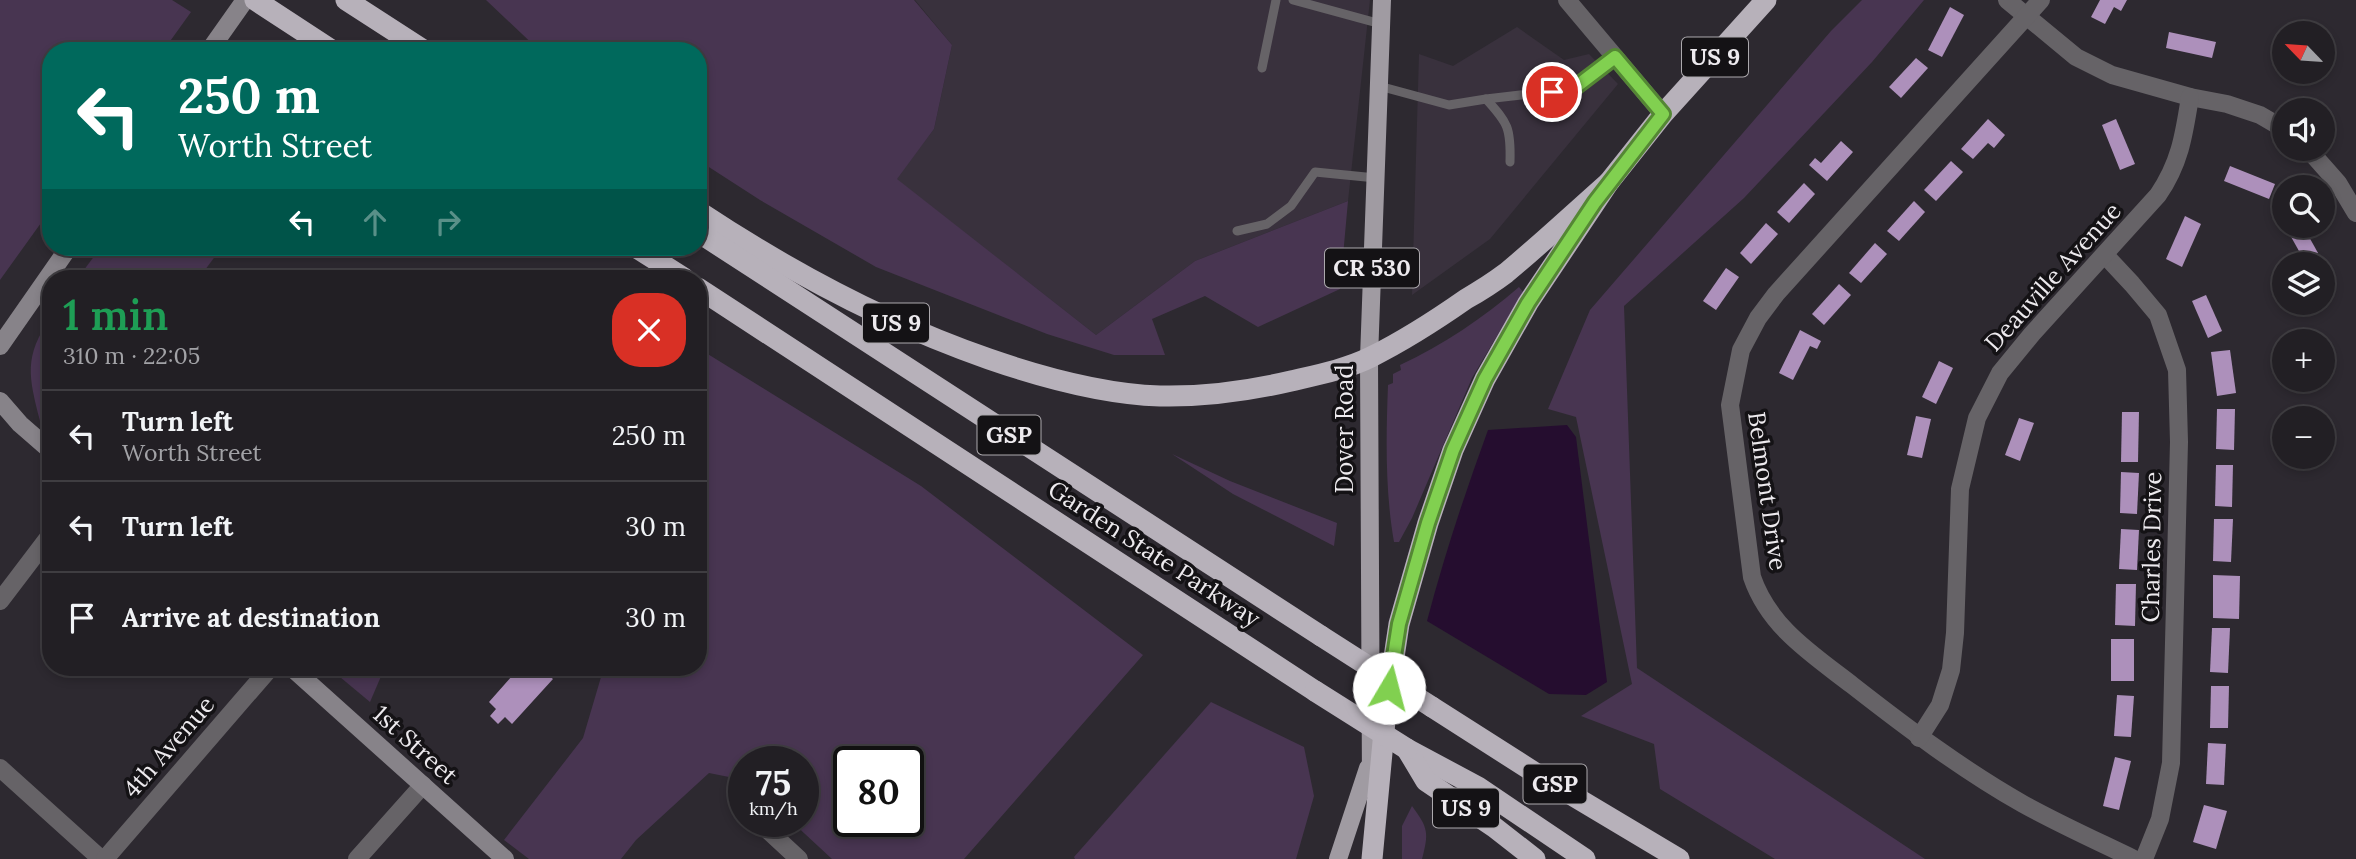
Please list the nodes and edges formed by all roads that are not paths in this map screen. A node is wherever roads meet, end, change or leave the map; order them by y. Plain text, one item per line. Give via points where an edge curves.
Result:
1 (245, 0) edge
2 (255, 0) edge
3 (346, 0) edge
4 (1276, 0) edge
5 (1293, 0) edge
6 (1382, 0) edge
7 (1567, 0) edge
8 (1766, 0) edge
9 (2007, 0) edge
10 (2041, 0) edge
11 (2026, 16) junction
12 (1381, 24) junction
13 (215, 42) edge
14 (319, 42) edge
15 (411, 42) edge
16 (1615, 57) junction
17 (1262, 68) dead end
18 (1379, 86) junction
19 (2190, 97) junction
20 (1486, 99) junction
21 (1663, 114) junction
22 (2272, 123) edge
23 (2319, 161) edge
24 (1510, 162) dead end
25 (1376, 178) junction
26 (1609, 182) junction
27 (2356, 214) edge
28 (707, 217) edge
29 (1237, 231) dead end
30 (707, 238) edge
31 (2105, 255) junction
32 (649, 256) edge
33 (671, 270) edge
34 (42, 286) edge
35 (707, 294) edge
36 (0, 346) edge
37 (1369, 358) junction
38 (0, 401) edge
39 (42, 443) edge
40 (42, 546) edge
41 (0, 601) edge
42 (263, 676) edge
43 (301, 676) edge
44 (1919, 738) junction
45 (1407, 749) junction
46 (1371, 761) junction
47 (0, 768) edge
48 (423, 785) junction
49 (775, 837) edge
50 (103, 859) edge
51 (357, 859) edge
52 (505, 859) edge
53 (799, 859) edge
54 (1339, 859) edge
55 (1372, 859) edge
56 (1535, 859) edge
57 (1585, 859) edge
58 (1679, 859) edge
59 (2134, 859) edge
60 (2144, 859) edge

1 - 13 street
2 - 14 highway
3 - 15 highway
4 - 17 lane
5 - 12 lane
6 - 12 main road, Dover Road / CR 530
7 - 16 street
8 - 21 highway, US 9
9 - 11 street
10 - 11 street, Belmont Drive
11 - 19 street via 2076,57 2112,75
11 - 44 street, Belmont Drive via 1776,294 1741,350 1730,405 1752,577 1759,596 1790,636
12 - 18 main road, Dover Road / CR 530
16 - 20 lane via 1573,89
16 - 21 street
18 - 20 lane via 1450,105
18 - 25 main road, Dover Road / CR 530
19 - 22 street via 2227,104
19 - 31 street, Deauville Avenue via 2183,142 2171,176
20 - 24 lane via 1505,120
21 - 26 highway, US 9
23 - 27 street
25 - 29 lane via 1315,172 1291,206 1267,224
25 - 37 main road, Dover Road / CR 530
26 - 37 highway, US 9 via 1504,274 1426,327
26 - 55 highway, US 9 via 1528,303 1485,379 1453,450 1399,624
28 - 37 highway, US 9 via 799,274 883,317 975,354 1068,382 1159,396 1227,393 1269,387
30 - 58 highway, Garden State Parkway / GSP, bridge via 1432,707
31 - 44 street, Deauville Avenue via 2000,373 1977,418 1960,489 1951,670 1940,705
31 - 60 street, Charles Drive via 2158,316 2177,370 2171,763 2160,819
32 - 33 highway
34 - 36 street
35 - 45 highway, Garden State Parkway / GSP, bridge
37 - 46 main road, Dover Road / CR 530
38 - 39 street
40 - 41 street
42 - 50 street, 4th Avenue
43 - 48 street, 1st Street
44 - 59 street, Belmont Drive via 2023,804
45 - 56 highway, US 9 via 1426,781
45 - 57 highway, Garden State Parkway / GSP via 1478,788
46 - 54 main road
46 - 55 main road, Dover Road / CR 530
47 - 50 street
48 - 51 street
48 - 52 street, 1st Street
49 - 53 street

